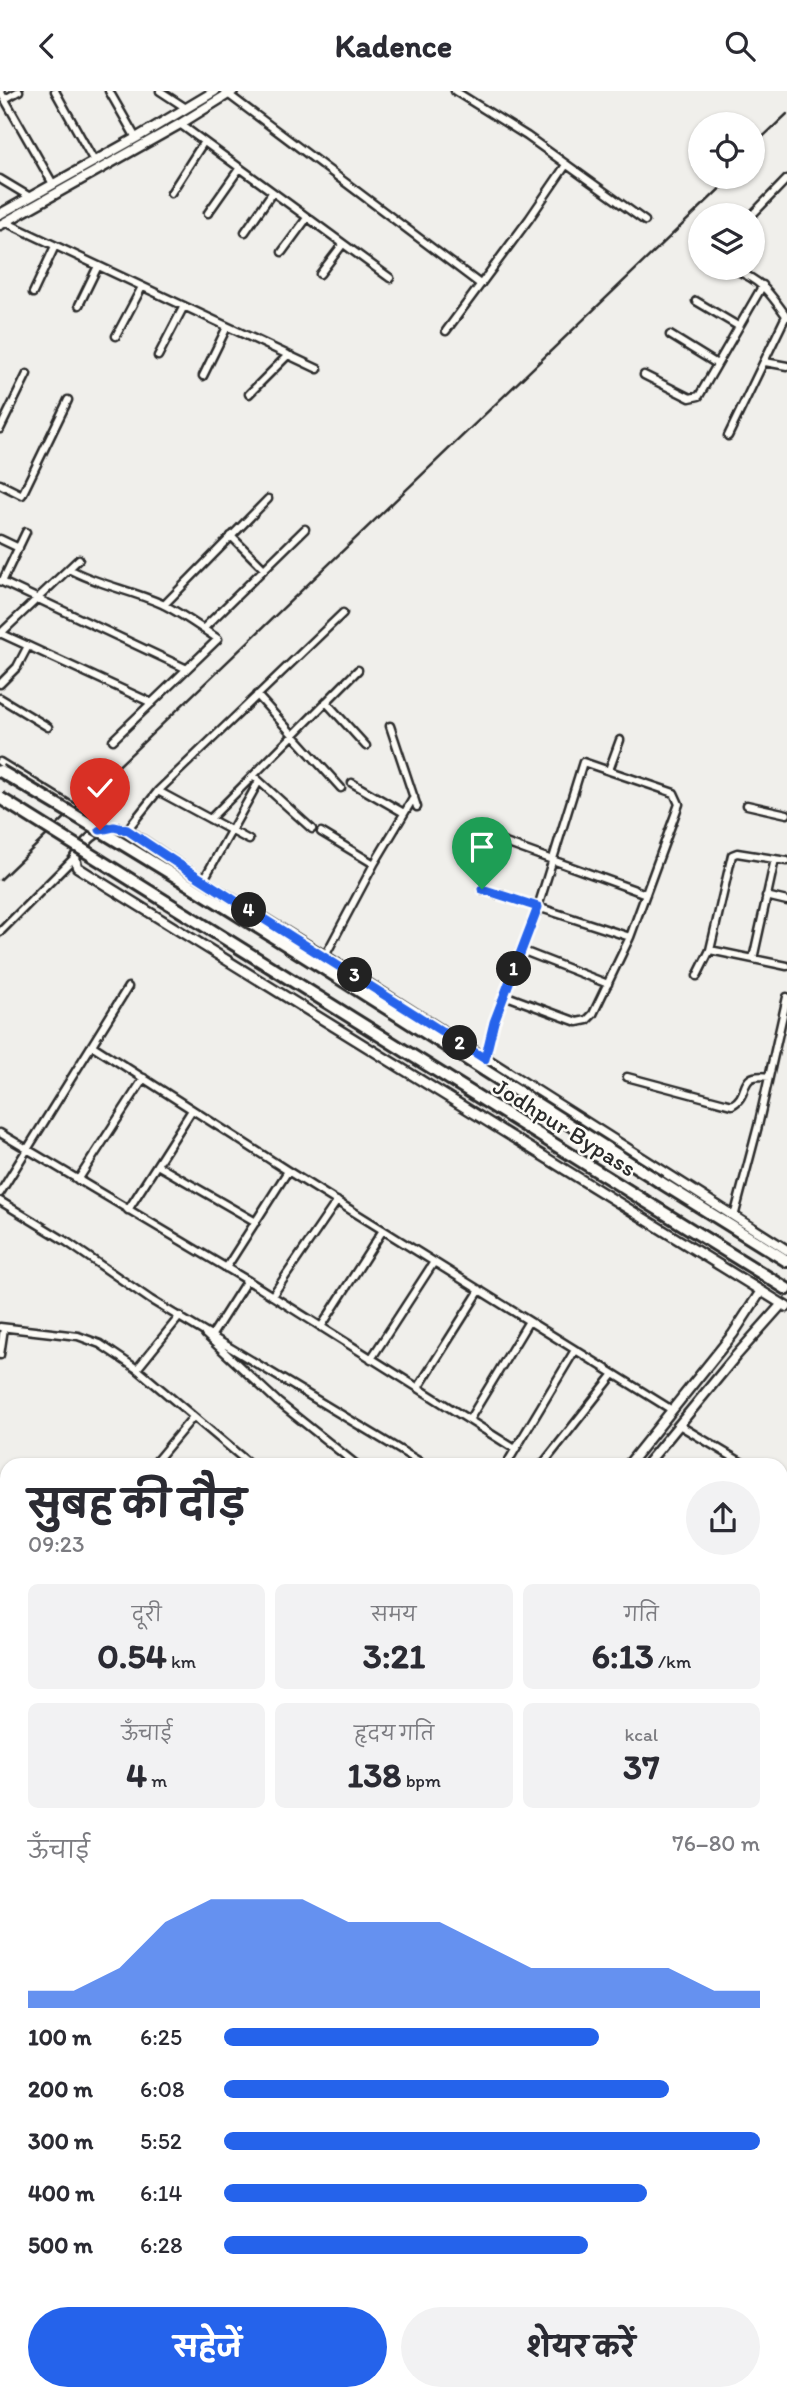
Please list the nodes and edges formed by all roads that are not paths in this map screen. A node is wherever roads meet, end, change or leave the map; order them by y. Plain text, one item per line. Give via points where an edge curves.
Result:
1 (0, 91) edge
2 (19, 91) edge
3 (55, 91) edge
4 (109, 91) edge
5 (160, 91) edge
6 (215, 91) edge
7 (455, 91) edge
8 (228, 92) edge
9 (5, 99) junction
10 (186, 108) junction
11 (180, 124) junction
12 (136, 138) junction
13 (203, 143) junction
14 (94, 161) junction
15 (566, 165) junction
16 (239, 169) junction
17 (0, 179) edge
18 (787, 179) edge
19 (53, 184) junction
20 (171, 193) dead end
21 (272, 193) junction
22 (30, 197) junction
23 (764, 203) edge
24 (208, 213) dead end
25 (307, 218) junction
26 (2, 220) edge
27 (645, 221) dead end
28 (245, 232) dead end
29 (343, 244) junction
30 (55, 246) junction
31 (282, 252) dead end
32 (98, 266) junction
33 (320, 274) dead end
34 (390, 278) dead end
35 (756, 280) edge
36 (480, 284) junction
37 (763, 285) junction
38 (142, 287) junction
39 (33, 293) dead end
40 (696, 301) dead end
41 (79, 305) dead end
42 (184, 306) junction
43 (787, 316) edge
44 (228, 327) junction
45 (738, 327) junction
46 (446, 331) dead end
47 (670, 335) dead end
48 (116, 336) dead end
49 (288, 355) junction
50 (158, 356) dead end
51 (765, 362) junction
52 (717, 364) junction
53 (787, 366) edge
54 (317, 369) dead end
55 (27, 374) dead end
56 (644, 375) dead end
57 (203, 376) dead end
58 (249, 394) dead end
59 (68, 400) dead end
60 (0, 429) edge
61 (728, 436) dead end
62 (0, 484) edge
63 (268, 499) dead end
64 (305, 529) dead end
65 (26, 532) dead end
66 (231, 537) junction
67 (0, 540) edge
68 (19, 548) junction
69 (79, 559) dead end
70 (69, 569) junction
71 (264, 569) junction
72 (1, 582) edge
73 (37, 599) junction
74 (164, 605) junction
75 (343, 613) dead end
76 (203, 629) junction
77 (0, 634) edge
78 (28, 646) junction
79 (187, 669) junction
80 (358, 670) dead end
81 (0, 684) edge
82 (257, 695) junction
83 (0, 698) edge
84 (326, 702) junction
85 (152, 703) junction
86 (390, 726) dead end
87 (48, 727) dead end
88 (293, 735) junction
89 (113, 740) dead end
90 (620, 740) dead end
91 (366, 746) dead end
92 (0, 762) edge
93 (609, 770) junction
94 (0, 771) edge
95 (256, 778) junction
96 (352, 783) dead end
97 (341, 788) dead end
98 (158, 791) junction
99 (414, 797) junction
100 (0, 798) edge
101 (747, 805) dead end
102 (417, 807) dead end
103 (404, 813) junction
104 (787, 814) edge
105 (210, 819) junction
106 (107, 828) junction
107 (312, 829) dead end
108 (127, 830) junction
109 (231, 830) junction
110 (321, 832) dead end
111 (478, 833) dead end
112 (249, 840) dead end
113 (75, 857) junction
114 (775, 859) junction
115 (552, 860) junction
116 (787, 861) edge
117 (374, 864) junction
118 (203, 881) junction
119 (482, 889) dead end
120 (646, 894) junction
121 (766, 896) junction
122 (787, 901) edge
123 (538, 907) junction
124 (0, 932) edge
125 (630, 937) junction
126 (521, 950) junction
127 (709, 950) junction
128 (325, 956) junction
129 (752, 959) junction
130 (787, 966) edge
131 (697, 976) dead end
132 (608, 984) junction
133 (128, 987) dead end
134 (504, 995) junction
135 (787, 997) edge
136 (93, 1046) junction
137 (485, 1059) junction
138 (627, 1077) dead end
139 (769, 1077) junction
140 (144, 1079) junction
141 (192, 1110) junction
142 (0, 1133) edge
143 (27, 1150) junction
144 (157, 1165) junction
145 (288, 1171) junction
146 (78, 1180) junction
147 (0, 1193) edge
148 (0, 1201) edge
149 (337, 1201) junction
150 (128, 1210) junction
151 (734, 1217) junction
152 (256, 1222) junction
153 (383, 1230) junction
154 (787, 1250) edge
155 (787, 1261) edge
156 (434, 1262) junction
157 (226, 1268) junction
158 (247, 1280) junction
159 (787, 1289) edge
160 (480, 1290) junction
161 (761, 1291) junction
162 (272, 1296) junction
163 (785, 1305) edge
164 (180, 1316) junction
165 (529, 1321) junction
166 (195, 1326) junction
167 (321, 1327) junction
168 (2, 1328) edge
169 (212, 1335) junction
170 (575, 1350) junction
171 (0, 1355) edge
172 (371, 1359) junction
173 (137, 1369) junction
174 (614, 1374) junction
175 (418, 1388) junction
176 (672, 1410) junction
177 (193, 1417) junction
178 (468, 1420) junction
179 (679, 1425) junction
180 (515, 1449) junction
181 (159, 1458) edge
182 (243, 1458) edge
183 (348, 1458) edge
184 (414, 1458) edge
185 (510, 1458) edge
186 (548, 1458) edge
187 (634, 1458) edge
188 (652, 1458) edge
189 (734, 1458) edge

1 - 9 street
2 - 9 street
3 - 14 street
4 - 12 street
5 - 10 street
6 - 10 street
7 - 15 street
8 - 11 street
8 - 36 street
9 - 19 street
10 - 12 street
11 - 13 street
11 - 26 street
12 - 14 street
13 - 16 street
13 - 20 street
14 - 19 street
15 - 27 street
15 - 36 street
16 - 21 street
16 - 24 street
17 - 22 street
18 - 23 street
19 - 22 street
21 - 25 street
21 - 28 street
22 - 26 street
25 - 29 street
25 - 31 street
26 - 30 street
29 - 33 street
29 - 34 street
30 - 32 street
30 - 39 street
32 - 38 street
32 - 41 street
35 - 37 street
36 - 46 street
37 - 43 street
37 - 45 street
38 - 42 street
38 - 48 street
40 - 45 street
42 - 44 street
42 - 50 street
43 - 51 street
44 - 49 street
44 - 57 street
45 - 52 street
47 - 52 street
49 - 54 street
49 - 58 street
51 - 53 street
51 - 61 street
52 - 56 street via 695,398
55 - 60 street
59 - 62 street via 22,495
63 - 66 street
64 - 71 street
65 - 68 street
66 - 71 street
66 - 74 street
67 - 68 street
68 - 72 street
69 - 70 street
70 - 73 street
70 - 74 street via 90,581
71 - 76 street
72 - 73 street
73 - 77 street
73 - 79 street
74 - 76 street
75 - 82 street
76 - 79 street via 218,639
77 - 78 street
78 - 81 street via 17,667
78 - 85 street
79 - 85 street
80 - 84 street
82 - 88 street
82 - 98 street
83 - 87 street
84 - 88 street
84 - 91 street
85 - 89 street
86 - 99 street
88 - 95 street
88 - 97 street
90 - 93 street
92 - 106 street
93 - 115 street via 583,762
93 - 120 street via 669,790 678,798
94 - 155 highway, bridge
95 - 105 street
95 - 107 street
95 - 109 street
96 - 103 street
98 - 105 street
98 - 108 street
99 - 102 street
99 - 103 street
100 - 159 highway, Jodhpur Bypass, bridge
101 - 104 street
103 - 117 street
105 - 109 street
106 - 108 street
106 - 113 street
108 - 118 street
109 - 112 street
109 - 118 street
110 - 117 street
111 - 115 street
113 - 124 street
113 - 161 street via 77,867 107,886
114 - 116 street
114 - 121 street
114 - 127 street via 732,855
115 - 120 street
115 - 123 street
117 - 128 street
118 - 128 street
119 - 123 street
120 - 125 street
121 - 122 street
121 - 129 street
123 - 125 street
123 - 126 street
125 - 132 street
126 - 132 street
126 - 134 street
127 - 129 street
127 - 131 street
128 - 137 street
129 - 130 street
132 - 134 street via 593,1014 582,1023
133 - 136 street
134 - 137 street
135 - 139 street
136 - 140 street
136 - 143 street
137 - 151 street
138 - 139 street via 732,1105 738,1102 748,1079
139 - 151 street
140 - 141 street
140 - 146 street
141 - 144 street
141 - 145 street
142 - 143 street
143 - 146 street
143 - 147 street
144 - 150 street
144 - 152 street
145 - 149 street
145 - 152 street
146 - 150 street
148 - 164 street
149 - 153 street
149 - 162 street
150 - 157 street
151 - 154 street
152 - 157 street
153 - 156 street
153 - 167 street
156 - 160 street
156 - 172 street
157 - 158 street
158 - 162 street
158 - 169 street
160 - 165 street
160 - 175 street
161 - 163 street
161 - 176 street
162 - 167 street
163 - 179 street
164 - 166 street
164 - 173 street
165 - 170 street
165 - 178 street
166 - 169 street
166 - 183 street
167 - 172 street
168 - 171 street
168 - 173 street via 79,1336 100,1343
169 - 184 street
170 - 174 street
170 - 180 street
172 - 175 street
173 - 177 street
174 - 176 street
174 - 186 street
175 - 178 street
176 - 187 street
177 - 181 street
177 - 182 street
178 - 180 street
179 - 188 street
179 - 189 street
180 - 185 street

